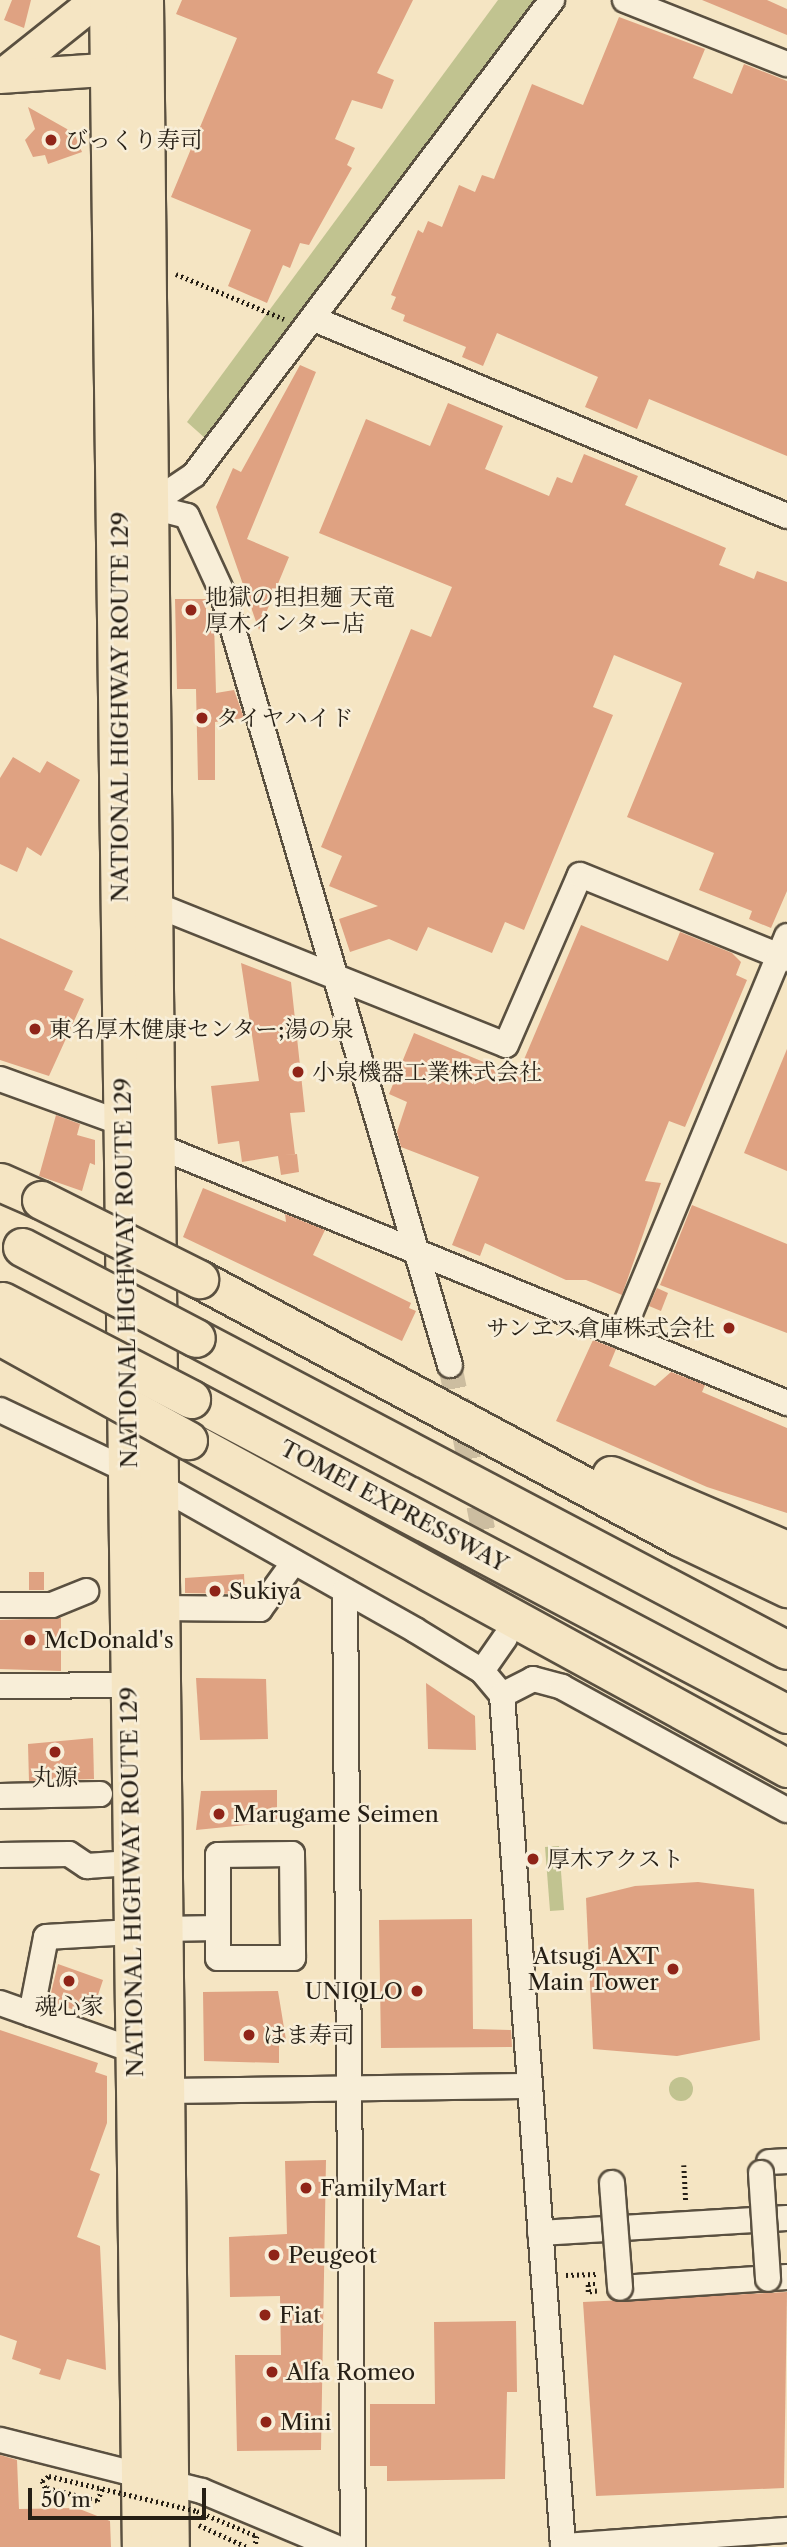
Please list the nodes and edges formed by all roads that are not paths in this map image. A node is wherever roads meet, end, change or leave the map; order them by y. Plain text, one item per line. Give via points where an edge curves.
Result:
1 (97, 0) edge
2 (108, 0) edge
3 (144, 0) edge
4 (552, 0) edge
5 (625, 0) edge
6 (787, 64) edge
7 (127, 68) junction
8 (1, 75) edge
9 (314, 319) junction
10 (134, 506) junction
11 (787, 516) edge
12 (151, 903) junction
13 (784, 950) edge
14 (341, 982) junction
15 (0, 1079) edge
16 (139, 1134) junction
17 (0, 1182) edge
18 (0, 1237) edge
19 (412, 1249) junction
20 (199, 1279) junction
21 (0, 1300) edge
22 (621, 1335) junction
23 (0, 1336) edge
24 (450, 1365) tunnel mouth
25 (787, 1403) edge
26 (0, 1410) edge
27 (143, 1478) junction
28 (787, 1550) edge
29 (294, 1562) junction
30 (787, 1588) edge
31 (86, 1591) dead end
32 (345, 1591) junction
33 (0, 1605) edge
34 (159, 1608) junction
35 (505, 1638) dead end
36 (787, 1650) edge
37 (482, 1671) junction
38 (130, 1685) junction
39 (0, 1686) edge
40 (502, 1695) junction
41 (787, 1714) edge
42 (787, 1768) edge
43 (100, 1794) dead end
44 (0, 1796) edge
45 (787, 1810) edge
46 (0, 1855) edge
47 (131, 1864) junction
48 (218, 1928) junction
49 (147, 1930) junction
50 (0, 2003) edge
51 (30, 2014) junction
52 (133, 2050) junction
53 (529, 2086) junction
54 (163, 2091) junction
55 (347, 2091) junction
56 (772, 2165) edge
57 (612, 2183) dead end
58 (787, 2218) edge
59 (540, 2233) junction
60 (778, 2278) edge
61 (0, 2440) edge
62 (153, 2480) junction
63 (787, 2530) edge
64 (563, 2546) edge
65 (141, 2547) edge
66 (170, 2547) edge
67 (335, 2547) edge
68 (353, 2547) edge

1 - 8 main road
2 - 7 highway, NATIONAL HIGHWAY ROUTE 129
3 - 7 highway, NATIONAL HIGHWAY ROUTE 129
4 - 9 street
5 - 6 street
7 - 8 main road
7 - 10 highway, NATIONAL HIGHWAY ROUTE 129
7 - 10 highway, NATIONAL HIGHWAY ROUTE 129 via 146,261
9 - 10 street via 194,475
9 - 11 street
10 - 12 highway, NATIONAL HIGHWAY ROUTE 129
10 - 14 street via 187,516 201,537
10 - 16 highway, NATIONAL HIGHWAY ROUTE 129
12 - 14 street
12 - 16 highway, NATIONAL HIGHWAY ROUTE 129
13 - 14 street via 580,876 506,1045
13 - 22 street
14 - 19 street
15 - 16 street
16 - 19 street
16 - 27 highway, NATIONAL HIGHWAY ROUTE 129
17 - 20 highway, bridge
18 - 36 highway, bridge
19 - 22 street
19 - 24 street
20 - 28 highway via 506,1428
20 - 30 highway via 680,1537
21 - 41 highway, TOMEI EXPRESSWAY, bridge
22 - 25 street
23 - 42 highway, bridge
26 - 27 street
27 - 29 street
27 - 34 highway, NATIONAL HIGHWAY ROUTE 129
27 - 38 highway, NATIONAL HIGHWAY ROUTE 129
29 - 32 street
29 - 34 street via 260,1609
31 - 33 street via 52,1605
32 - 37 street
32 - 55 street
34 - 49 highway, NATIONAL HIGHWAY ROUTE 129
35 - 37 street
37 - 40 street
38 - 39 street
38 - 47 highway, NATIONAL HIGHWAY ROUTE 129
40 - 45 street via 533,1679 562,1687
40 - 53 street
43 - 44 street
46 - 47 street via 69,1854 88,1866
47 - 49 highway, NATIONAL HIGHWAY ROUTE 129
48 - 48 street via 218,1855 292,1854 293,1958 218,1958
48 - 49 street
49 - 51 street via 46,1937
49 - 52 highway, NATIONAL HIGHWAY ROUTE 129
49 - 54 highway, NATIONAL HIGHWAY ROUTE 129
50 - 51 street
51 - 52 street
52 - 62 highway, NATIONAL HIGHWAY ROUTE 129
53 - 55 street
53 - 59 street
54 - 55 street
54 - 62 highway, NATIONAL HIGHWAY ROUTE 129
55 - 68 street
56 - 60 street, bridge
57 - 60 street, bridge via 620,2288 644,2291
58 - 59 street
59 - 64 street
61 - 62 street
62 - 65 highway, NATIONAL HIGHWAY ROUTE 129
62 - 66 highway, NATIONAL HIGHWAY ROUTE 129
62 - 67 street
63 - 64 street

